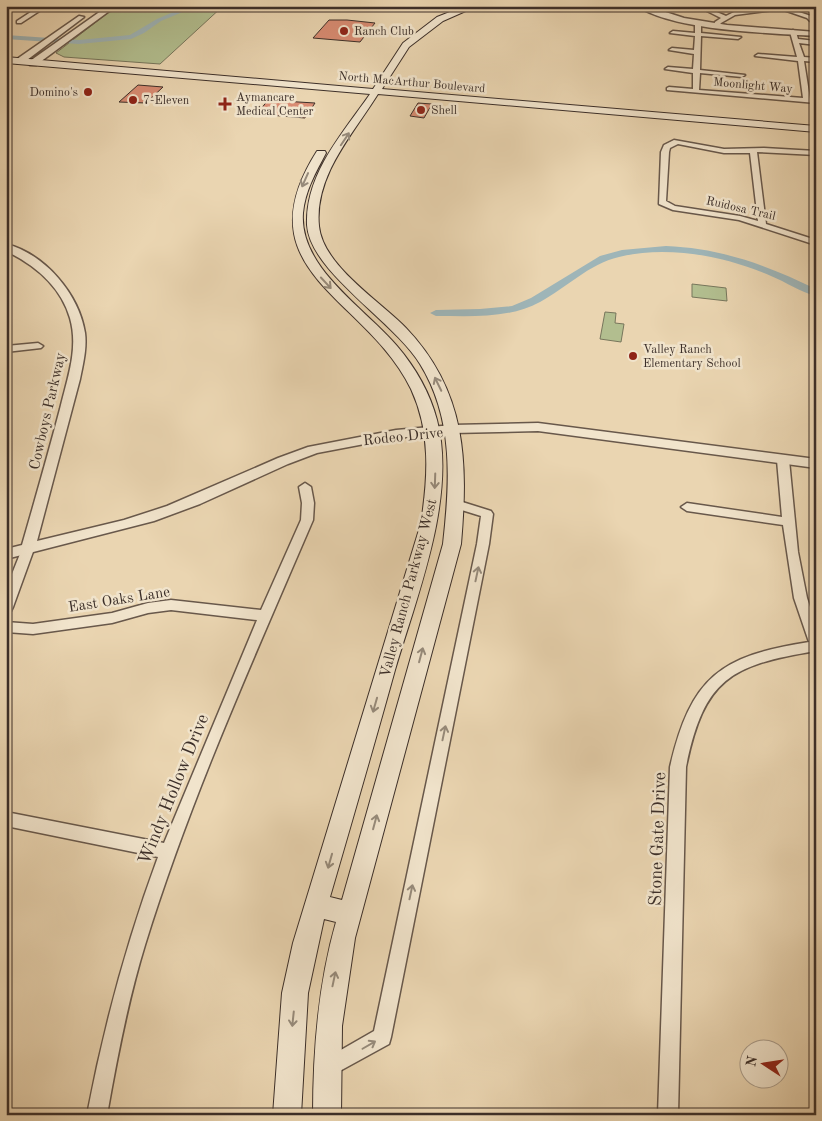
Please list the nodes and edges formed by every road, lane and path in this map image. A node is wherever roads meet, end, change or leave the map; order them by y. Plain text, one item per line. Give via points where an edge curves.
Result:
1 (44, 6) edge
2 (98, 6) edge
3 (113, 6) edge
4 (133, 6) edge
5 (410, 6) edge
6 (423, 6) edge
7 (455, 6) edge
8 (473, 6) edge
9 (640, 6) edge
10 (752, 6) edge
11 (785, 7) edge
12 (762, 11) junction
13 (710, 12) dead end
14 (740, 13) junction
15 (751, 17) dead end
16 (726, 18) junction
17 (424, 19) dead end
18 (812, 20) dead end
19 (19, 22) dead end
20 (698, 23) junction
21 (717, 26) junction
22 (793, 32) junction
23 (672, 33) dead end
24 (697, 34) junction
25 (816, 34) edge
26 (738, 37) dead end
27 (398, 38) dead end
28 (410, 40) junction
29 (796, 41) junction
30 (816, 43) edge
31 (672, 50) dead end
32 (697, 52) junction
33 (6, 54) edge
34 (758, 56) dead end
35 (43, 57) junction
36 (801, 59) junction
37 (6, 60) edge
38 (26, 60) junction
39 (816, 60) edge
40 (668, 69) dead end
41 (696, 71) junction
42 (205, 74) junction
43 (388, 74) junction
44 (742, 75) dead end
45 (404, 84) junction
46 (379, 88) junction
47 (669, 89) dead end
48 (696, 91) junction
49 (807, 100) junction
50 (816, 101) edge
51 (816, 121) edge
52 (816, 129) edge
53 (326, 145) dead end
54 (753, 150) junction
55 (816, 153) edge
56 (317, 160) junction
57 (330, 161) junction
58 (762, 224) junction
59 (315, 236) junction
60 (301, 238) junction
61 (816, 243) edge
62 (6, 248) edge
63 (38, 346) dead end
64 (6, 349) edge
65 (453, 430) junction
66 (432, 432) junction
67 (783, 460) junction
68 (816, 464) edge
69 (305, 487) dead end
70 (456, 504) junction
71 (687, 508) dead end
72 (789, 522) junction
73 (28, 549) junction
74 (6, 554) edge
75 (6, 607) edge
76 (266, 616) junction
77 (398, 626) junction
78 (6, 627) edge
79 (427, 632) junction
80 (816, 642) edge
81 (816, 646) edge
82 (6, 819) edge
83 (168, 851) junction
84 (317, 905) junction
85 (349, 914) junction
86 (327, 1069) junction
87 (97, 1115) edge
88 (287, 1115) edge
89 (327, 1115) edge
90 (668, 1115) edge

1 - 19 street
2 - 3 street
2 - 38 street via 51,37
3 - 4 street
3 - 35 street
5 - 6 street
7 - 17 main road
8 - 28 main road via 440,19
9 - 20 street
10 - 12 street
11 - 12 street
11 - 18 street
12 - 14 street
13 - 16 street
14 - 15 street
14 - 16 street
16 - 21 street
20 - 21 street
20 - 24 street, Moonlight Way
21 - 22 street
22 - 25 street
22 - 29 street, Moonlight Way
23 - 24 street
24 - 26 street
24 - 32 street, Moonlight Way
27 - 28 main road
28 - 43 main road
29 - 30 street
29 - 36 street, Moonlight Way
31 - 32 street
32 - 41 street, Moonlight Way
33 - 38 main road, North MacArthur Boulevard
34 - 36 street
35 - 38 main road, North MacArthur Boulevard
35 - 42 main road, North MacArthur Boulevard
36 - 39 street
36 - 49 street, Moonlight Way via 807,80
37 - 38 main road, North MacArthur Boulevard
38 - 42 main road, North MacArthur Boulevard
40 - 41 street
41 - 44 street
41 - 48 street, Moonlight Way
42 - 46 main road, North MacArthur Boulevard
43 - 45 main road
43 - 46 main road
45 - 46 main road, North MacArthur Boulevard
45 - 51 main road, North MacArthur Boulevard
46 - 52 main road, North MacArthur Boulevard
57 -> 46 main road
47 - 48 street
48 - 49 street, Moonlight Way
49 - 50 street
53 - 56 main road, Valley Ranch Parkway West
54 - 55 street
54 - 58 street
54 - 58 street, Ruidosa Trail via 724,150 677,142 666,146 662,200 673,208
56 - 57 main road
56 -> 60 main road, Valley Ranch Parkway West via 301,190 298,212
57 - 59 main road via 316,190
58 - 61 street, Ruidosa Trail
59 - 60 main road
65 -> 59 main road, Valley Ranch Parkway West via 445,400 421,354 341,274
60 -> 66 main road, Valley Ranch Parkway West via 320,277 388,343 419,391
62 - 73 street, Cowboys Parkway via 40,267 59,286 71,304 79,333 77,364 60,436
63 - 64 street
65 - 66 street, Rodeo Drive
65 - 67 street, Rodeo Drive via 538,427
65 - 70 main road, Valley Ranch Parkway West via 457,465
66 - 73 street, Rodeo Drive via 384,436 312,451 145,520
66 -> 77 main road, Valley Ranch Parkway West via 435,473 429,523
67 - 68 street, Rodeo Drive
67 - 72 street
69 - 76 street, Windy Hollow Drive via 307,520
70 - 79 main road, Valley Ranch Parkway West via 452,544
86 -> 70 street via 382,1037 483,544 487,514
71 - 72 street
72 - 80 street via 796,582 804,617
73 - 74 street, Rodeo Drive
73 - 75 street, Cowboys Parkway
76 - 78 street, East Oaks Lane via 171,604 112,618 33,629
76 - 83 street, Windy Hollow Drive
77 - 79 main road
77 -> 84 main road, Valley Ranch Parkway West
85 -> 79 main road, Valley Ranch Parkway West
81 - 90 street, Stone Gate Drive via 766,654 719,677 702,696 688,726 678,767
82 - 83 street
83 - 87 street, Windy Hollow Drive via 135,947
84 - 85 main road
84 -> 88 main road, Valley Ranch Parkway West via 305,943 296,993
86 -> 85 main road, Valley Ranch Parkway West via 332,988
86 - 89 main road, Valley Ranch Parkway West

